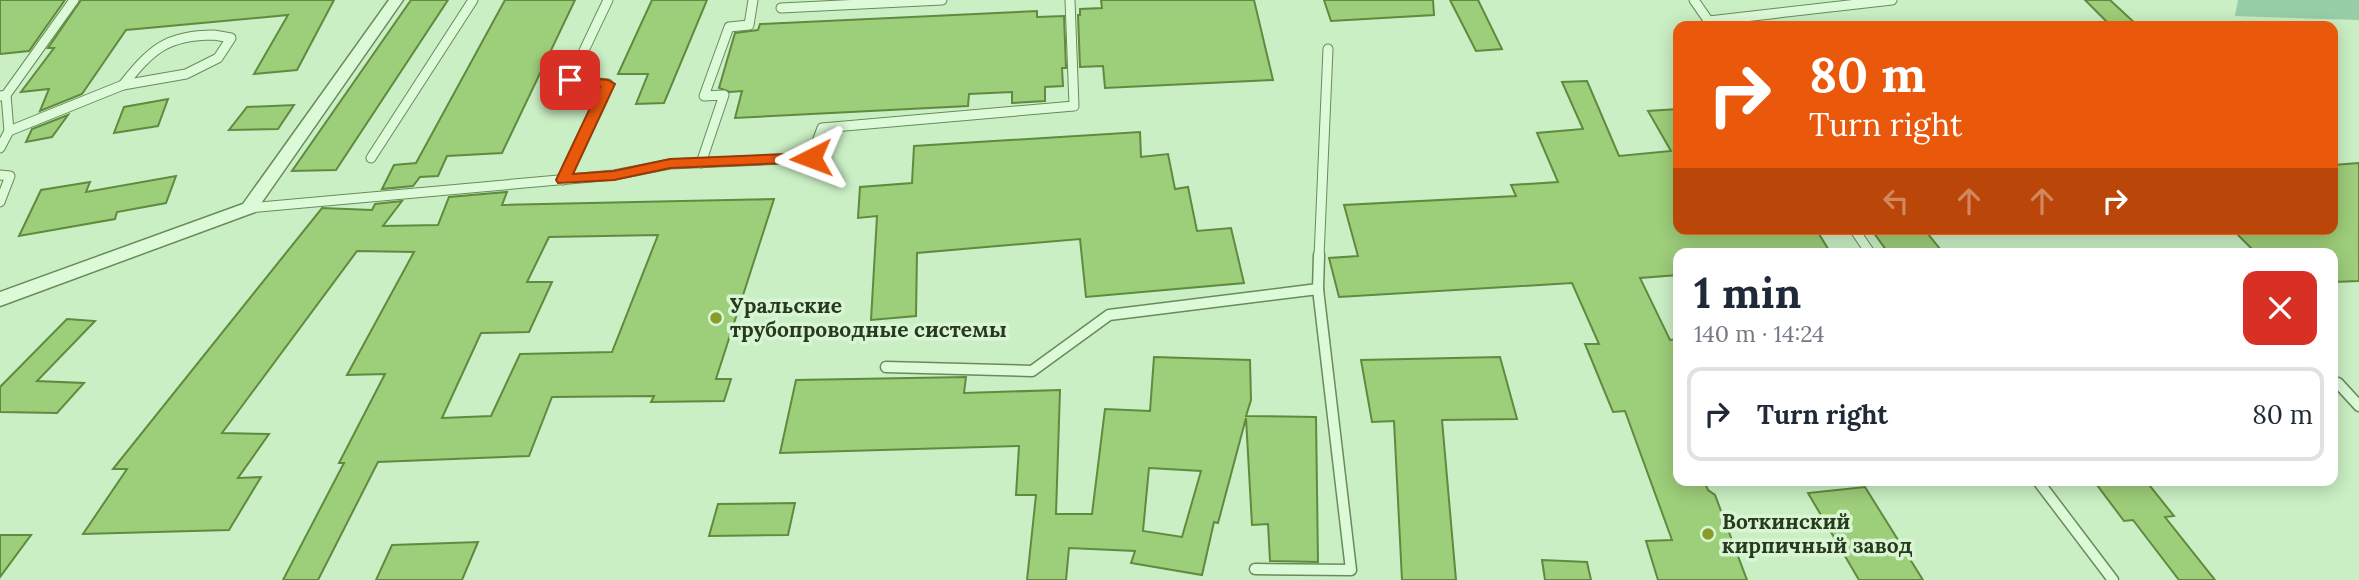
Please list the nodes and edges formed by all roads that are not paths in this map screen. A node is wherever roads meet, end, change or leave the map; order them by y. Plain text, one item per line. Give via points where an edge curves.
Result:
1 (74, 0) edge
2 (396, 0) edge
3 (473, 0) edge
4 (607, 0) edge
5 (753, 0) edge
6 (942, 0) edge
7 (1070, 0) edge
8 (1694, 0) edge
9 (1892, 0) edge
10 (781, 8) dead end
11 (1708, 21) edge
12 (1733, 21) edge
13 (1328, 49) dead end
14 (124, 85) junction
15 (3, 96) edge
16 (9, 131) junction
17 (0, 148) edge
18 (371, 158) dead end
19 (701, 163) junction
20 (0, 175) edge
21 (563, 180) junction
22 (0, 202) edge
23 (249, 208) junction
24 (1318, 289) junction
25 (0, 299) edge
26 (886, 367) dead end
27 (2338, 383) edge
28 (2359, 406) edge
29 (2042, 486) edge
30 (1255, 569) dead end
31 (1352, 575) edge
32 (2113, 580) edge

1 - 15 lane
2 - 23 street
3 - 18 lane
4 - 21 lane via 570,80 608,84
5 - 19 lane via 749,25 729,27 704,96 724,95
6 - 10 lane
7 - 19 lane via 1074,106 822,128 811,158
8 - 11 lane
9 - 12 lane
13 - 24 lane
14 - 14 lane via 186,74 218,58 231,38 216,34 160,45
14 - 16 lane
15 - 16 lane
16 - 17 lane
19 - 21 lane
20 - 22 lane via 10,176
21 - 23 lane
23 - 25 street
24 - 26 lane via 1109,315 1032,371
24 - 31 lane
27 - 28 lane
29 - 32 lane
30 - 31 lane

